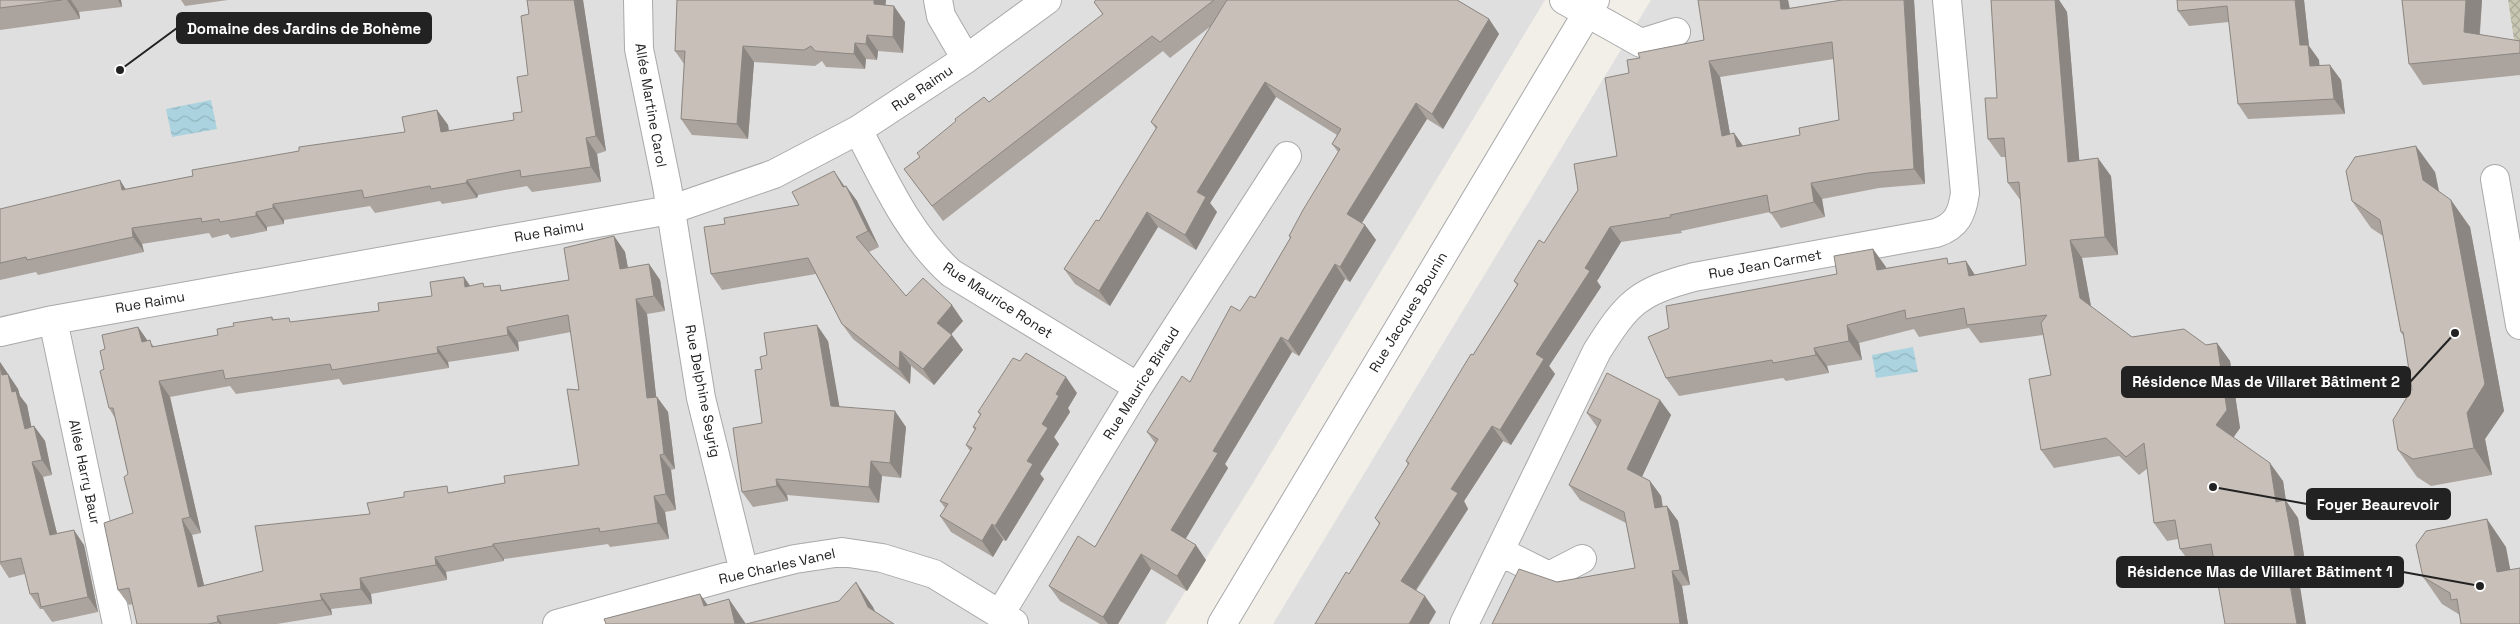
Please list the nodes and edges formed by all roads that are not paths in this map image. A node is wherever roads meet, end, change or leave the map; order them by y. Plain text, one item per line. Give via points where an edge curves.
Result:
1 (638, 0) edge
2 (938, 0) edge
3 (1047, 0) edge
4 (1564, 0) edge
5 (1947, 0) edge
6 (1591, 7) edge
7 (1676, 32) dead end
8 (966, 59) junction
9 (858, 130) junction
10 (1287, 156) dead end
11 (2495, 179) dead end
12 (670, 210) junction
13 (53, 320) junction
14 (2520, 325) edge
15 (0, 332) edge
16 (1138, 387) junction
17 (1501, 552) junction
18 (1582, 559) dead end
19 (744, 572) junction
20 (594, 619) edge
21 (1008, 619) edge
22 (117, 624) edge
23 (556, 624) edge
24 (1222, 624) edge
25 (1464, 624) edge

1 - 12 street, Allée Martine Carol via 639,49
2 - 8 street via 941,16
3 - 8 street, Rue Raimu
4 - 6 street
5 - 17 street, Rue Jean Carmet via 1966,193 1958,219 1936,233 1694,277 1658,287 1636,300 1622,314 1597,351
6 - 7 street via 1641,43
6 - 24 street, Rue Jacques Bounin
8 - 9 street, Rue Raimu
9 - 12 street, Rue Raimu via 774,174
9 - 16 street, Rue Maurice Ronet via 911,229 930,254 951,273
10 - 16 street, Rue Maurice Biraud
11 - 14 street
12 - 13 street, Rue Raimu
12 - 19 street, Rue Delphine Seyrig via 702,398
13 - 15 street, Rue Raimu
13 - 22 street, Allée Harry Baur
16 - 21 street, Rue Maurice Biraud
17 - 18 street via 1549,576
17 - 25 street, Rue Jean Carmet
19 - 20 street, Rue Charles Vanel
19 - 21 street, Rue Charles Vanel via 795,559 842,552 882,558 934,574
20 - 23 street, Rue Charles Vanel

